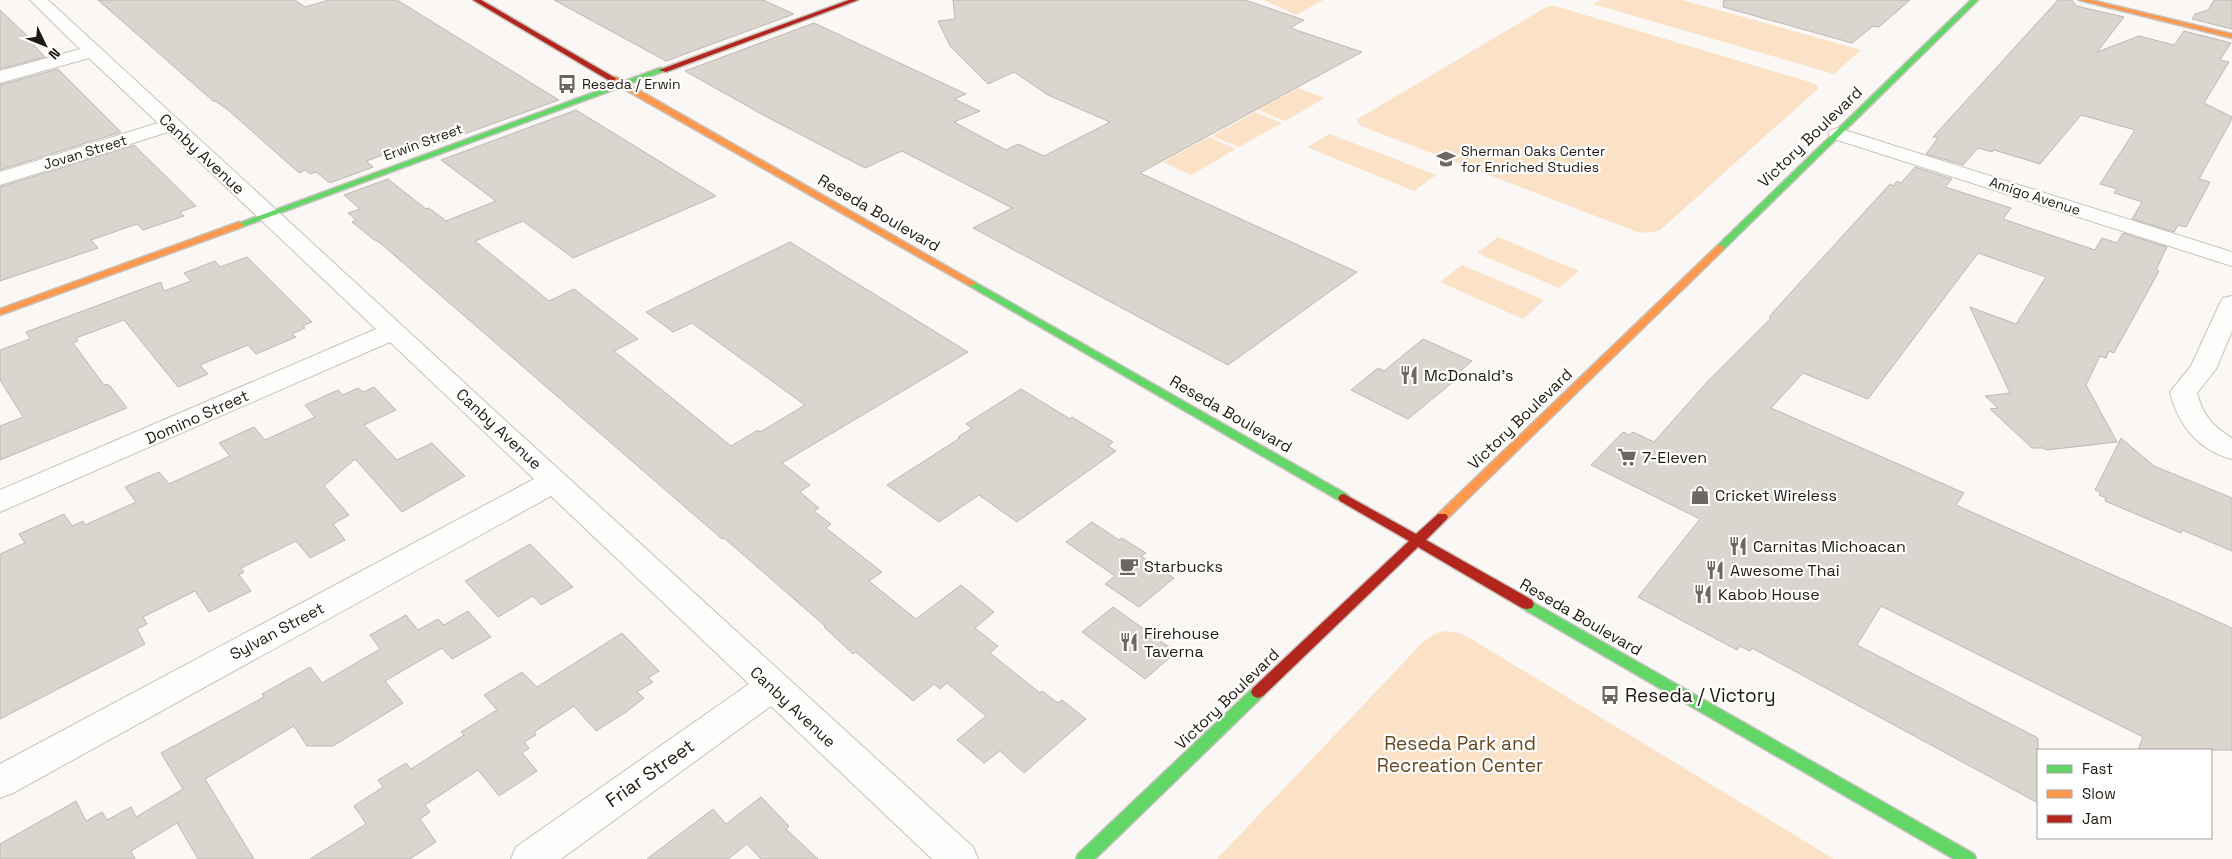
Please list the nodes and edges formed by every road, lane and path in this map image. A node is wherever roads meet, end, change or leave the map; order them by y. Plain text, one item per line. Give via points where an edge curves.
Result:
1 (38, 0) edge
2 (476, 0) edge
3 (855, 0) edge
4 (1975, 0) edge
5 (2082, 0) edge
6 (2232, 36) edge
7 (93, 51) junction
8 (0, 77) edge
9 (624, 84) junction
10 (171, 125) junction
11 (1838, 134) junction
12 (0, 179) edge
13 (268, 214) junction
14 (2232, 259) edge
15 (2232, 303) edge
16 (0, 312) edge
17 (394, 331) junction
18 (2232, 450) edge
19 (554, 481) junction
20 (0, 502) edge
21 (1416, 540) junction
22 (771, 687) junction
23 (0, 782) edge
24 (530, 859) edge
25 (959, 859) edge
26 (1084, 859) edge
27 (1968, 859) edge

1 - 7 street, Canby Avenue
2 - 9 main road, Reseda Boulevard
3 - 9 main road, Erwin Street
4 - 11 main road, Victory Boulevard
5 - 6 main road
7 - 8 street
7 - 10 street, Canby Avenue
9 - 13 main road, Erwin Street
9 - 21 main road, Reseda Boulevard
10 - 12 street, Jovan Street
10 - 13 street, Canby Avenue
11 - 14 street, Amigo Avenue
11 - 21 main road, Victory Boulevard
13 - 16 main road, Erwin Street
13 - 17 street, Canby Avenue
15 - 18 street via 2203,369 2183,392 2188,414 2207,436
17 - 19 street, Canby Avenue
17 - 20 street, Domino Street
19 - 22 street, Canby Avenue
19 - 23 street, Sylvan Street
21 - 26 main road, Victory Boulevard
21 - 27 main road, Reseda Boulevard
22 - 24 street, Friar Street
22 - 25 street, Canby Avenue

